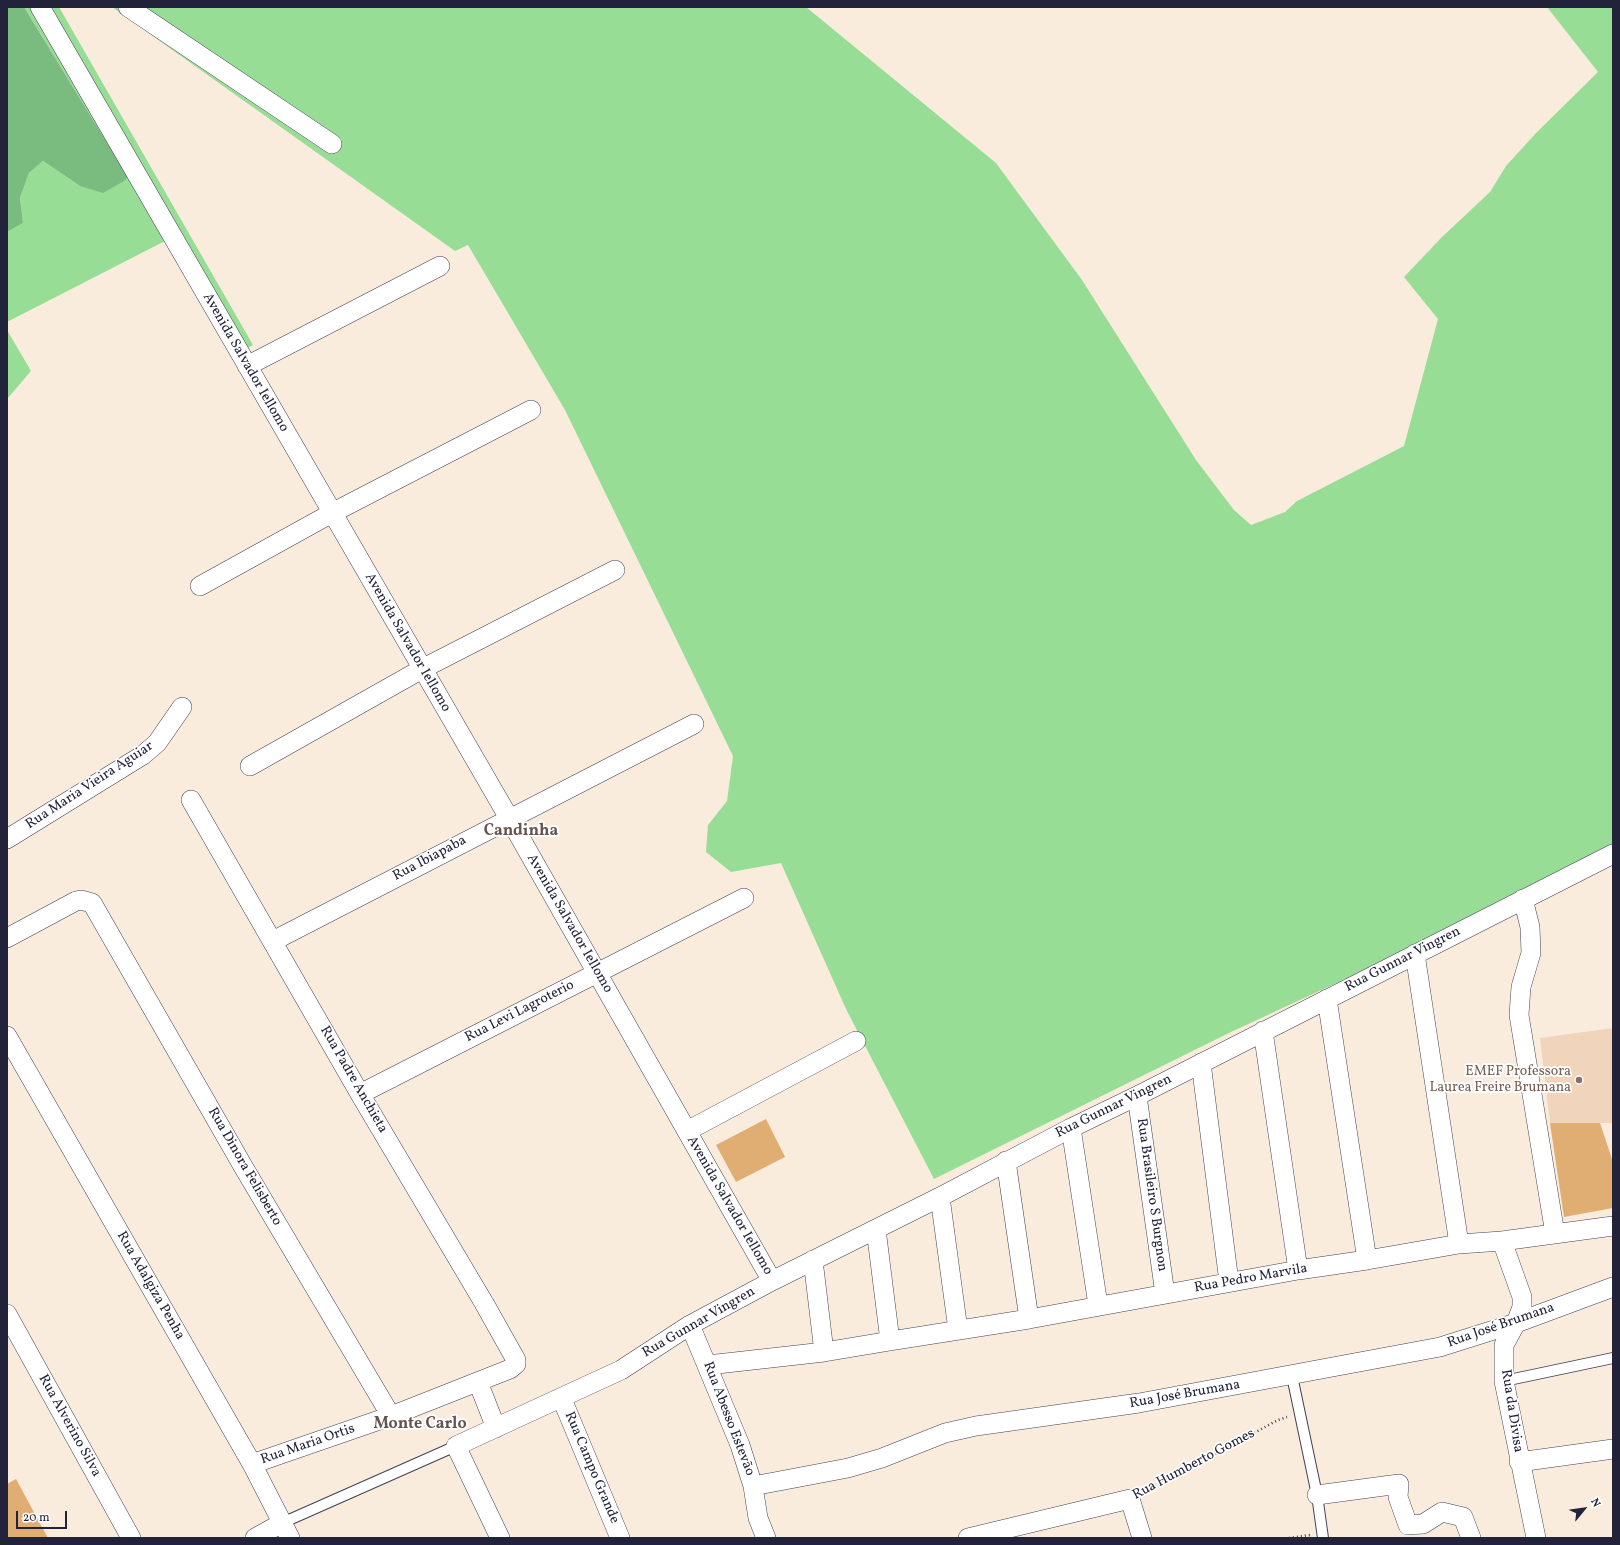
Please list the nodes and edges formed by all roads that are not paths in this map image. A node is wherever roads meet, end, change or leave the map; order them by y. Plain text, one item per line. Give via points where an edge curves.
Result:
1 (40, 7) edge
2 (128, 7) edge
3 (332, 144) dead end
4 (440, 266) dead end
5 (247, 366) junction
6 (531, 410) dead end
7 (332, 513) junction
8 (615, 570) dead end
9 (200, 586) dead end
10 (422, 669) junction
11 (182, 707) dead end
12 (694, 724) dead end
13 (250, 766) dead end
14 (191, 800) dead end
15 (509, 818) junction
16 (7, 839) edge
17 (1613, 854) edge
18 (744, 898) dead end
19 (1523, 899) junction
20 (7, 938) edge
21 (273, 941) junction
22 (1415, 954) junction
23 (597, 972) junction
24 (1327, 999) junction
25 (1263, 1031) junction
26 (7, 1036) edge
27 (856, 1041) dead end
28 (1201, 1063) junction
29 (360, 1094) junction
30 (1137, 1096) junction
31 (1071, 1128) junction
32 (687, 1131) junction
33 (1006, 1161) junction
34 (940, 1197) junction
35 (1613, 1226) edge
36 (876, 1229) junction
37 (1555, 1234) junction
38 (1502, 1241) junction
39 (1459, 1244) junction
40 (813, 1260) junction
41 (1368, 1260) junction
42 (1298, 1270) junction
43 (772, 1281) junction
44 (1229, 1282) junction
45 (1613, 1287) edge
46 (1166, 1294) junction
47 (1098, 1305) junction
48 (7, 1314) edge
49 (1029, 1319) junction
50 (1516, 1323) junction
51 (690, 1325) junction
52 (958, 1330) junction
53 (890, 1341) junction
54 (824, 1352) junction
55 (1613, 1358) edge
56 (516, 1360) joint
57 (708, 1365) junction
58 (1292, 1376) junction
59 (1504, 1381) junction
60 (478, 1382) junction
61 (562, 1399) junction
62 (391, 1416) junction
63 (496, 1428) junction
64 (456, 1446) junction
65 (1613, 1449) edge
66 (1520, 1462) junction
67 (252, 1464) junction
68 (753, 1486) junction
69 (1317, 1495) junction
70 (286, 1531) edge
71 (1322, 1536) edge
72 (131, 1538) edge
73 (255, 1538) edge
74 (500, 1538) edge
75 (620, 1538) edge
76 (766, 1538) edge
77 (968, 1538) edge
78 (1142, 1538) edge
79 (1471, 1538) edge
80 (1536, 1538) edge

1 - 5 street, Avenida Salvador Iellomo
2 - 3 street
4 - 5 street
5 - 7 street, Avenida Salvador Iellomo
6 - 7 street
7 - 9 street
7 - 10 street, Avenida Salvador Iellomo
8 - 10 street
10 - 13 street
10 - 15 street, Avenida Salvador Iellomo
11 - 16 street, Rua Maria Vieira Aguiar via 157,743 143,755
12 - 15 street, Rua Ibiapaba
14 - 21 street, Rua Padre Anchieta
15 - 21 street, Rua Ibiapaba
15 - 23 street, Avenida Salvador Iellomo
17 - 19 street, Rua Gunnar Vingren
18 - 23 street, Rua Levi Lagroterio
19 - 22 street, Rua Gunnar Vingren
19 - 37 street via 1530,927 1531,953 1521,987 1519,1015
20 - 62 street, Rua Dinora Felisberto via 81,900 92,903 248,1175
21 - 29 street, Rua Padre Anchieta
22 - 24 street, Rua Gunnar Vingren
22 - 39 street
23 - 29 street, Rua Levi Lagroterio
23 - 32 street, Avenida Salvador Iellomo
24 - 25 street, Rua Gunnar Vingren
24 - 41 street
25 - 28 street, Rua Gunnar Vingren
25 - 42 street
26 - 67 street, Rua Adalgiza Penha
27 - 32 street
28 - 30 street, Rua Gunnar Vingren
28 - 44 street
29 - 56 street, Rua Padre Anchieta
30 - 31 street, Rua Gunnar Vingren
30 - 46 street, Rua Brasileiro S Burgnon
31 - 33 street, Rua Gunnar Vingren
31 - 47 street
32 - 43 street, Avenida Salvador Iellomo
33 - 34 street, Rua Gunnar Vingren
33 - 49 street
34 - 36 street, Rua Gunnar Vingren
34 - 52 street
35 - 37 street, Rua Pedro Marvila
36 - 40 street, Rua Gunnar Vingren
36 - 53 street
37 - 38 street, Rua Pedro Marvila
38 - 39 street, Rua Pedro Marvila
38 - 50 street, Rua da Divisa via 1522,1297 1522,1307
39 - 41 street, Rua Pedro Marvila
40 - 43 street, Rua Gunnar Vingren
40 - 54 street
41 - 42 street, Rua Pedro Marvila
42 - 44 street, Rua Pedro Marvila
43 - 51 street, Rua Gunnar Vingren
44 - 46 street, Rua Pedro Marvila
45 - 50 street, Rua José Brumana
46 - 47 street, Rua Pedro Marvila
47 - 49 street, Rua Pedro Marvila
48 - 72 street, Rua Alverino Silva
49 - 52 street, Rua Pedro Marvila
50 - 58 street, Rua José Brumana via 1440,1347
50 - 59 street, Rua da Divisa via 1504,1345
51 - 57 street, Rua Abesso Estevão
51 - 61 street, Rua Gunnar Vingren via 621,1370
52 - 53 street, Rua Pedro Marvila
53 - 54 street, Rua Pedro Marvila
54 - 57 street, Rua Pedro Marvila
55 - 59 lane
56 - 60 street, Rua Maria Ortis via 516,1364 510,1369
57 - 68 street, Rua Abesso Estevão via 740,1444
58 - 68 street, Rua José Brumana via 1139,1403 976,1426 945,1433 882,1458 848,1468
58 - 69 lane
59 - 66 street, Rua da Divisa
60 - 62 street, Rua Maria Ortis
60 - 63 street
61 - 63 street, Rua Gunnar Vingren
61 - 75 street, Rua Campo Grande
62 - 67 street, Rua Maria Ortis
63 - 64 street, Rua Gunnar Vingren
64 - 70 lane
64 - 74 street
65 - 66 street
66 - 80 street, Rua da Divisa
67 - 70 street, Rua Adalgiza Penha
68 - 76 street, Rua Abesso Estevão via 758,1518
69 - 71 lane
69 - 79 street via 1399,1484 1398,1497 1408,1525 1423,1524 1442,1512 1463,1517
70 - 73 street
77 - 78 street, Rua Humberto Gomes via 1130,1499

